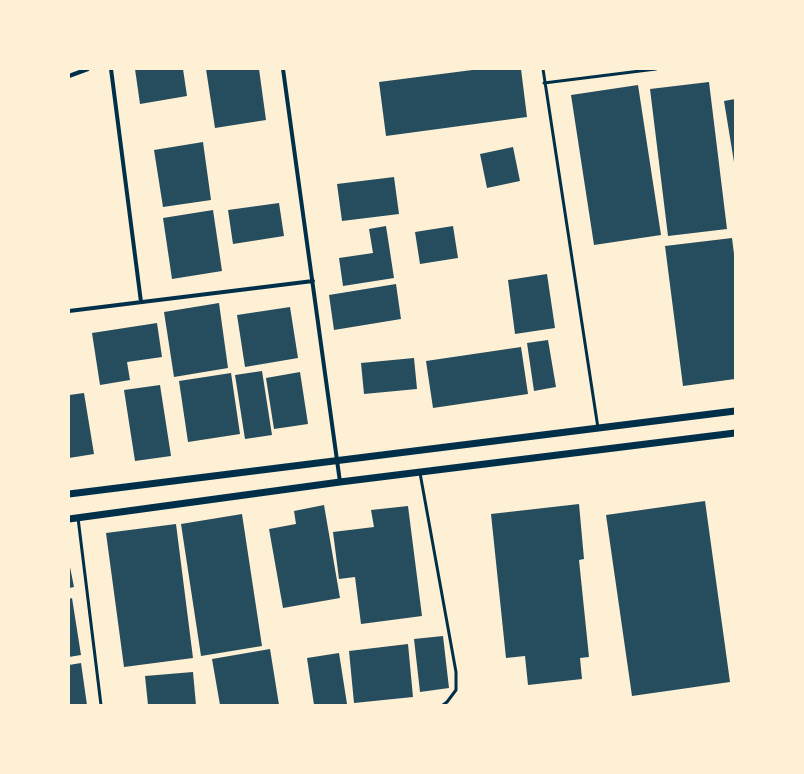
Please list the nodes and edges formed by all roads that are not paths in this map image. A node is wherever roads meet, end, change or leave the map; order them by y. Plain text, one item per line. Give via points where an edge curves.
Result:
1 (88, 69) edge
2 (111, 69) edge
3 (283, 69) edge
4 (543, 69) edge
5 (656, 69) edge
6 (69, 76) edge
7 (544, 83) junction
8 (312, 281) junction
9 (141, 302) junction
10 (69, 310) edge
11 (735, 411) edge
12 (598, 428) junction
13 (735, 433) edge
14 (337, 461) junction
15 (420, 473) junction
16 (340, 482) junction
17 (69, 494) edge
18 (78, 518) junction
19 (69, 519) edge
20 (101, 705) edge
21 (443, 705) edge

1 - 6 street
2 - 9 street
3 - 8 street
4 - 7 lane
5 - 7 lane
7 - 12 lane
8 - 9 street
8 - 14 street
9 - 10 street
11 - 12 street
12 - 14 street
13 - 15 street
14 - 16 street
14 - 17 street
15 - 16 street
15 - 21 lane via 456,672 456,690
16 - 18 street
18 - 19 street
18 - 20 lane

